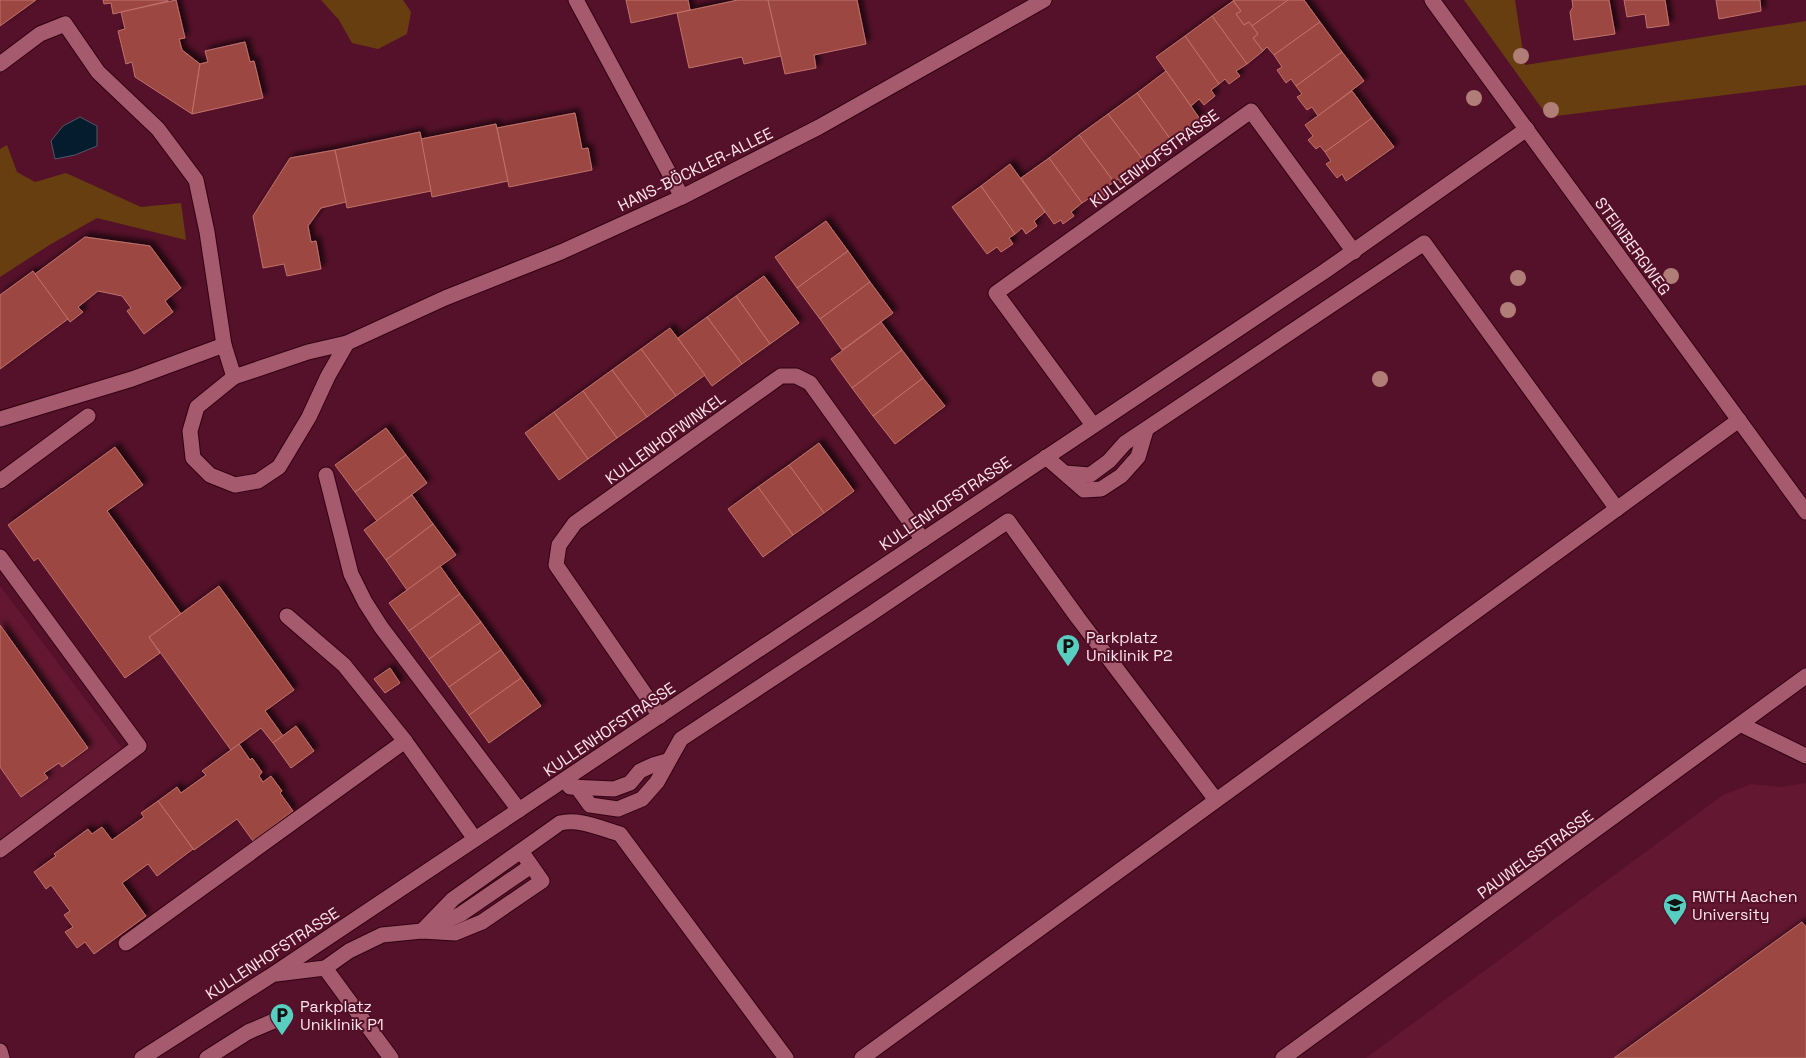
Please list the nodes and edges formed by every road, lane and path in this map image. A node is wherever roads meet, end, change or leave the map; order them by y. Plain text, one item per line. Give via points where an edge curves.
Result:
1 (576, 0) edge
2 (1044, 0) edge
3 (1432, 0) edge
4 (0, 64) edge
5 (1527, 129) junction
6 (682, 197) junction
7 (1354, 252) junction
8 (347, 343) junction
9 (224, 345) junction
10 (234, 377) junction
11 (88, 416) dead end
12 (0, 419) edge
13 (1739, 420) junction
14 (1093, 425) junction
15 (1046, 457) junction
16 (326, 475) dead end
17 (0, 481) edge
18 (1617, 508) junction
19 (1806, 512) edge
20 (923, 540) junction
21 (0, 557) edge
22 (287, 616) dead end
23 (1806, 676) edge
24 (660, 716) junction
25 (1742, 725) junction
26 (405, 741) junction
27 (1806, 756) edge
28 (551, 788) junction
29 (1216, 800) junction
30 (519, 810) junction
31 (475, 839) junction
32 (0, 850) edge
33 (521, 851) junction
34 (531, 866) junction
35 (422, 931) junction
36 (126, 943) dead end
37 (325, 968) junction
38 (272, 975) junction
39 (276, 1020) dead end
40 (0, 1051) edge
41 (2, 1058) edge
42 (142, 1058) edge
43 (207, 1058) edge
44 (391, 1058) edge
45 (786, 1058) edge
46 (862, 1058) edge
47 (1283, 1058) edge

1 - 6 street
2 - 6 street, HANS-BÖCKLER-ALLEE via 819,128
3 - 5 street, STEINBERGWEG
4 - 9 street via 40,34 65,24 98,72 158,129 196,180
5 - 7 street, KULLENHOFSTRASSE
5 - 13 street, STEINBERGWEG
6 - 8 street, HANS-BÖCKLER-ALLEE
7 - 14 street, KULLENHOFSTRASSE
7 - 14 street, KULLENHOFSTRASSE via 1251,111 996,292
8 - 10 street, HANS-BÖCKLER-ALLEE via 308,352
8 - 10 street, HANS-BÖCKLER-ALLEE via 279,467 258,481 236,485 210,475 194,458 190,431 197,407
9 - 10 street
9 - 12 street via 132,379
11 - 17 street
13 - 18 street
13 - 19 street, STEINBERGWEG
14 - 15 street, KULLENHOFSTRASSE
15 - 18 street via 1064,473 1090,475 1125,443 1424,243
15 - 20 street, KULLENHOFSTRASSE
16 - 30 street via 351,574 365,602
18 - 29 street
20 - 24 street, KULLENHOFSTRASSE
20 - 24 street, KULLENHOFWINKEL via 810,383 796,376 781,376 576,523 559,545 556,565
21 - 32 street via 139,746
22 - 26 street via 344,665
23 - 25 street, PAUWELSSTRASSE
24 - 28 street, KULLENHOFSTRASSE
25 - 27 street
25 - 47 street, PAUWELSSTRASSE
26 - 31 street
26 - 36 street
28 - 29 street via 577,787 590,805 618,809 642,799 657,782 681,739 1008,521
28 - 30 street, KULLENHOFSTRASSE
29 - 46 street
30 - 31 street, KULLENHOFSTRASSE
31 - 38 street, KULLENHOFSTRASSE
33 - 34 street
33 - 35 street via 453,899
33 - 45 street via 560,823 569,821 620,834
34 - 35 street via 461,914
34 - 35 street via 542,881 482,922 455,933
35 - 37 street via 382,935 349,951
37 - 38 street
37 - 44 street
38 - 42 street, KULLENHOFSTRASSE
39 - 43 street via 248,1032
40 - 41 street

